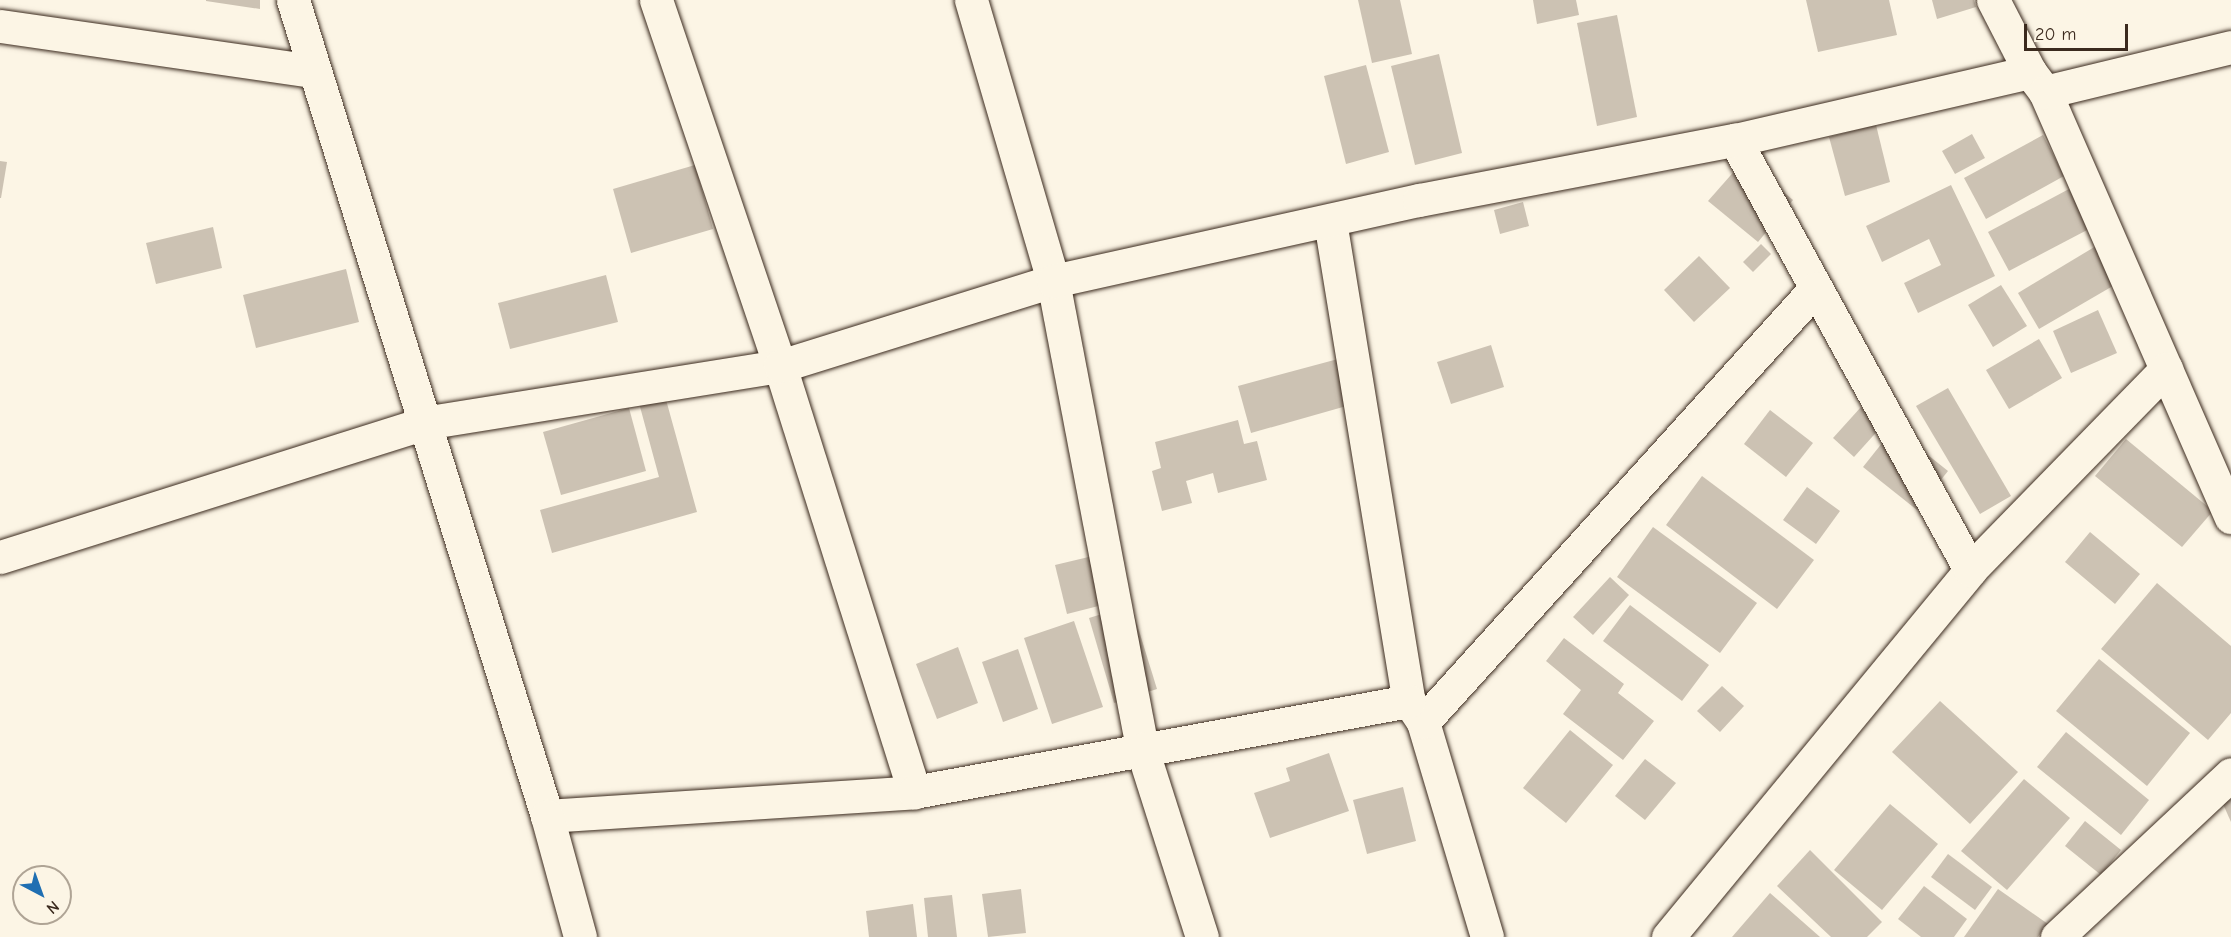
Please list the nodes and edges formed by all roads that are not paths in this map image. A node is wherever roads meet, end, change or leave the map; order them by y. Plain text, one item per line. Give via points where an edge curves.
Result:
1 (293, 0) edge
2 (656, 0) edge
3 (1993, 0) edge
4 (978, 1) edge
5 (0, 26) edge
6 (2231, 47) edge
7 (313, 71) junction
8 (2037, 82) junction
9 (1735, 140) junction
10 (1330, 221) junction
11 (1053, 281) junction
12 (1816, 288) junction
13 (780, 366) junction
14 (2166, 369) junction
15 (424, 423) junction
16 (2231, 517) edge
17 (0, 557) edge
18 (1970, 570) junction
19 (1416, 711) junction
20 (1142, 749) junction
21 (2231, 774) edge
22 (914, 792) junction
23 (547, 816) junction
24 (580, 937) edge
25 (1202, 937) edge
26 (1487, 937) edge
27 (1668, 937) edge
28 (2058, 937) edge

1 - 7 street
2 - 13 street
3 - 8 street
4 - 11 street
5 - 7 street
6 - 8 street
7 - 15 street
8 - 9 street
8 - 14 street
9 - 10 street via 1419,200
9 - 12 street
10 - 11 street
10 - 19 street
11 - 13 street
11 - 20 street
12 - 18 street
12 - 19 street
13 - 15 street
13 - 22 street
14 - 16 street
14 - 18 street
15 - 17 street
15 - 23 street
18 - 27 street
19 - 20 street
19 - 26 street
20 - 22 street
20 - 25 street
21 - 28 street
22 - 23 street
23 - 24 street

